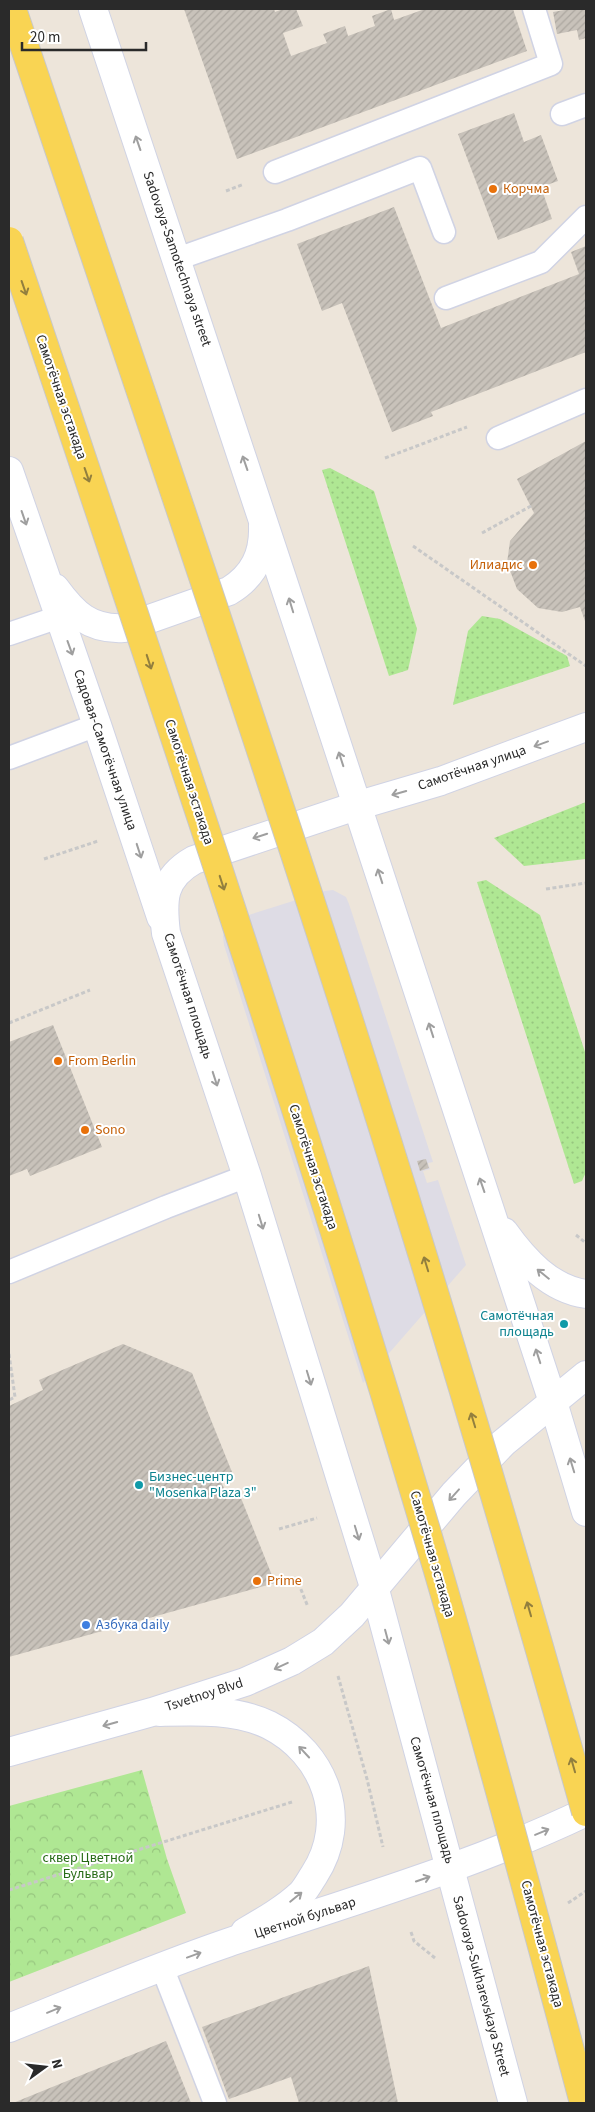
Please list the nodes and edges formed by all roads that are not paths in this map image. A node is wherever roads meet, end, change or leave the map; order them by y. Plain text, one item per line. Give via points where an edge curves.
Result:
1 (12, 9) edge
2 (93, 9) edge
3 (534, 9) edge
4 (586, 105) edge
5 (562, 114) dead end
6 (275, 172) dead end
7 (586, 216) edge
8 (444, 232) dead end
9 (9, 241) edge
10 (176, 258) junction
11 (446, 298) dead end
12 (586, 400) edge
13 (498, 438) road end
14 (9, 471) edge
15 (261, 509) junction
16 (42, 569) junction
17 (59, 617) junction
18 (9, 634) edge
19 (97, 725) junction
20 (586, 727) edge
21 (9, 758) edge
22 (356, 806) junction
23 (166, 933) junction
24 (247, 1176) junction
25 (493, 1218) junction
26 (9, 1272) edge
27 (586, 1294) edge
28 (586, 1375) edge
29 (553, 1402) junction
30 (586, 1512) edge
31 (375, 1590) junction
32 (152, 1712) junction
33 (9, 1752) edge
34 (586, 1812) edge
35 (448, 1870) junction
36 (227, 1943) junction
37 (162, 1967) junction
38 (9, 2028) edge
39 (215, 2103) edge
40 (513, 2103) edge
41 (584, 2103) edge

34 -> 1 main road, bridge via 514,1555 416,1233 199,566
10 -> 2 main road, Sadovaya-Samotechnaya street
3 - 6 lane via 551,64
4 - 5 lane
7 - 11 lane via 541,262
8 - 10 lane via 420,168 288,220
9 -> 41 main road, Самотёчная эстакада, bridge via 228,900 342,1256 442,1586
15 -> 10 main road, Sadovaya-Samotechnaya street
12 - 13 lane
14 -> 16 main road
15 - 16 main road via 264,537 261,551 250,574 241,584 229,592 124,628 101,627 80,616
22 -> 15 main road
16 - 17 main road, Садовая-Самотёчная улица
17 - 18 lane
17 -> 19 main road, Садовая-Самотёчная улица
19 - 21 lane
19 -> 23 main road, Садовая-Самотёчная улица
20 -> 22 main road, Самотёчная улица via 441,781
22 -> 23 main road, Самотёчная площадь via 213,852 183,866 169,883 165,894
25 -> 22 main road
23 -> 24 main road, Самотёчная площадь
24 - 26 lane
24 -> 31 main road, Самотёчная площадь
27 -> 25 main road via 562,1287 538,1271
29 -> 25 main road
28 - 29 main road
30 -> 29 main road
29 -> 31 main road via 503,1443 454,1494
31 -> 32 main road, Tsvetnoy Blvd via 323,1642 292,1660 245,1682
31 -> 35 main road, Самотёчная площадь
32 -> 33 main road, Tsvetnoy Blvd
36 -> 32 main road via 302,1893 312,1879 330,1839 332,1816 327,1792 309,1757 292,1739 268,1724 239,1715
35 -> 34 main road, Самотёчная площадь
36 -> 35 main road, Цветной бульвар
35 - 40 main road, Sadovaya-Sukharevskaya Street
37 -> 36 main road, Цветной бульвар
38 -> 37 main road
37 - 39 lane

